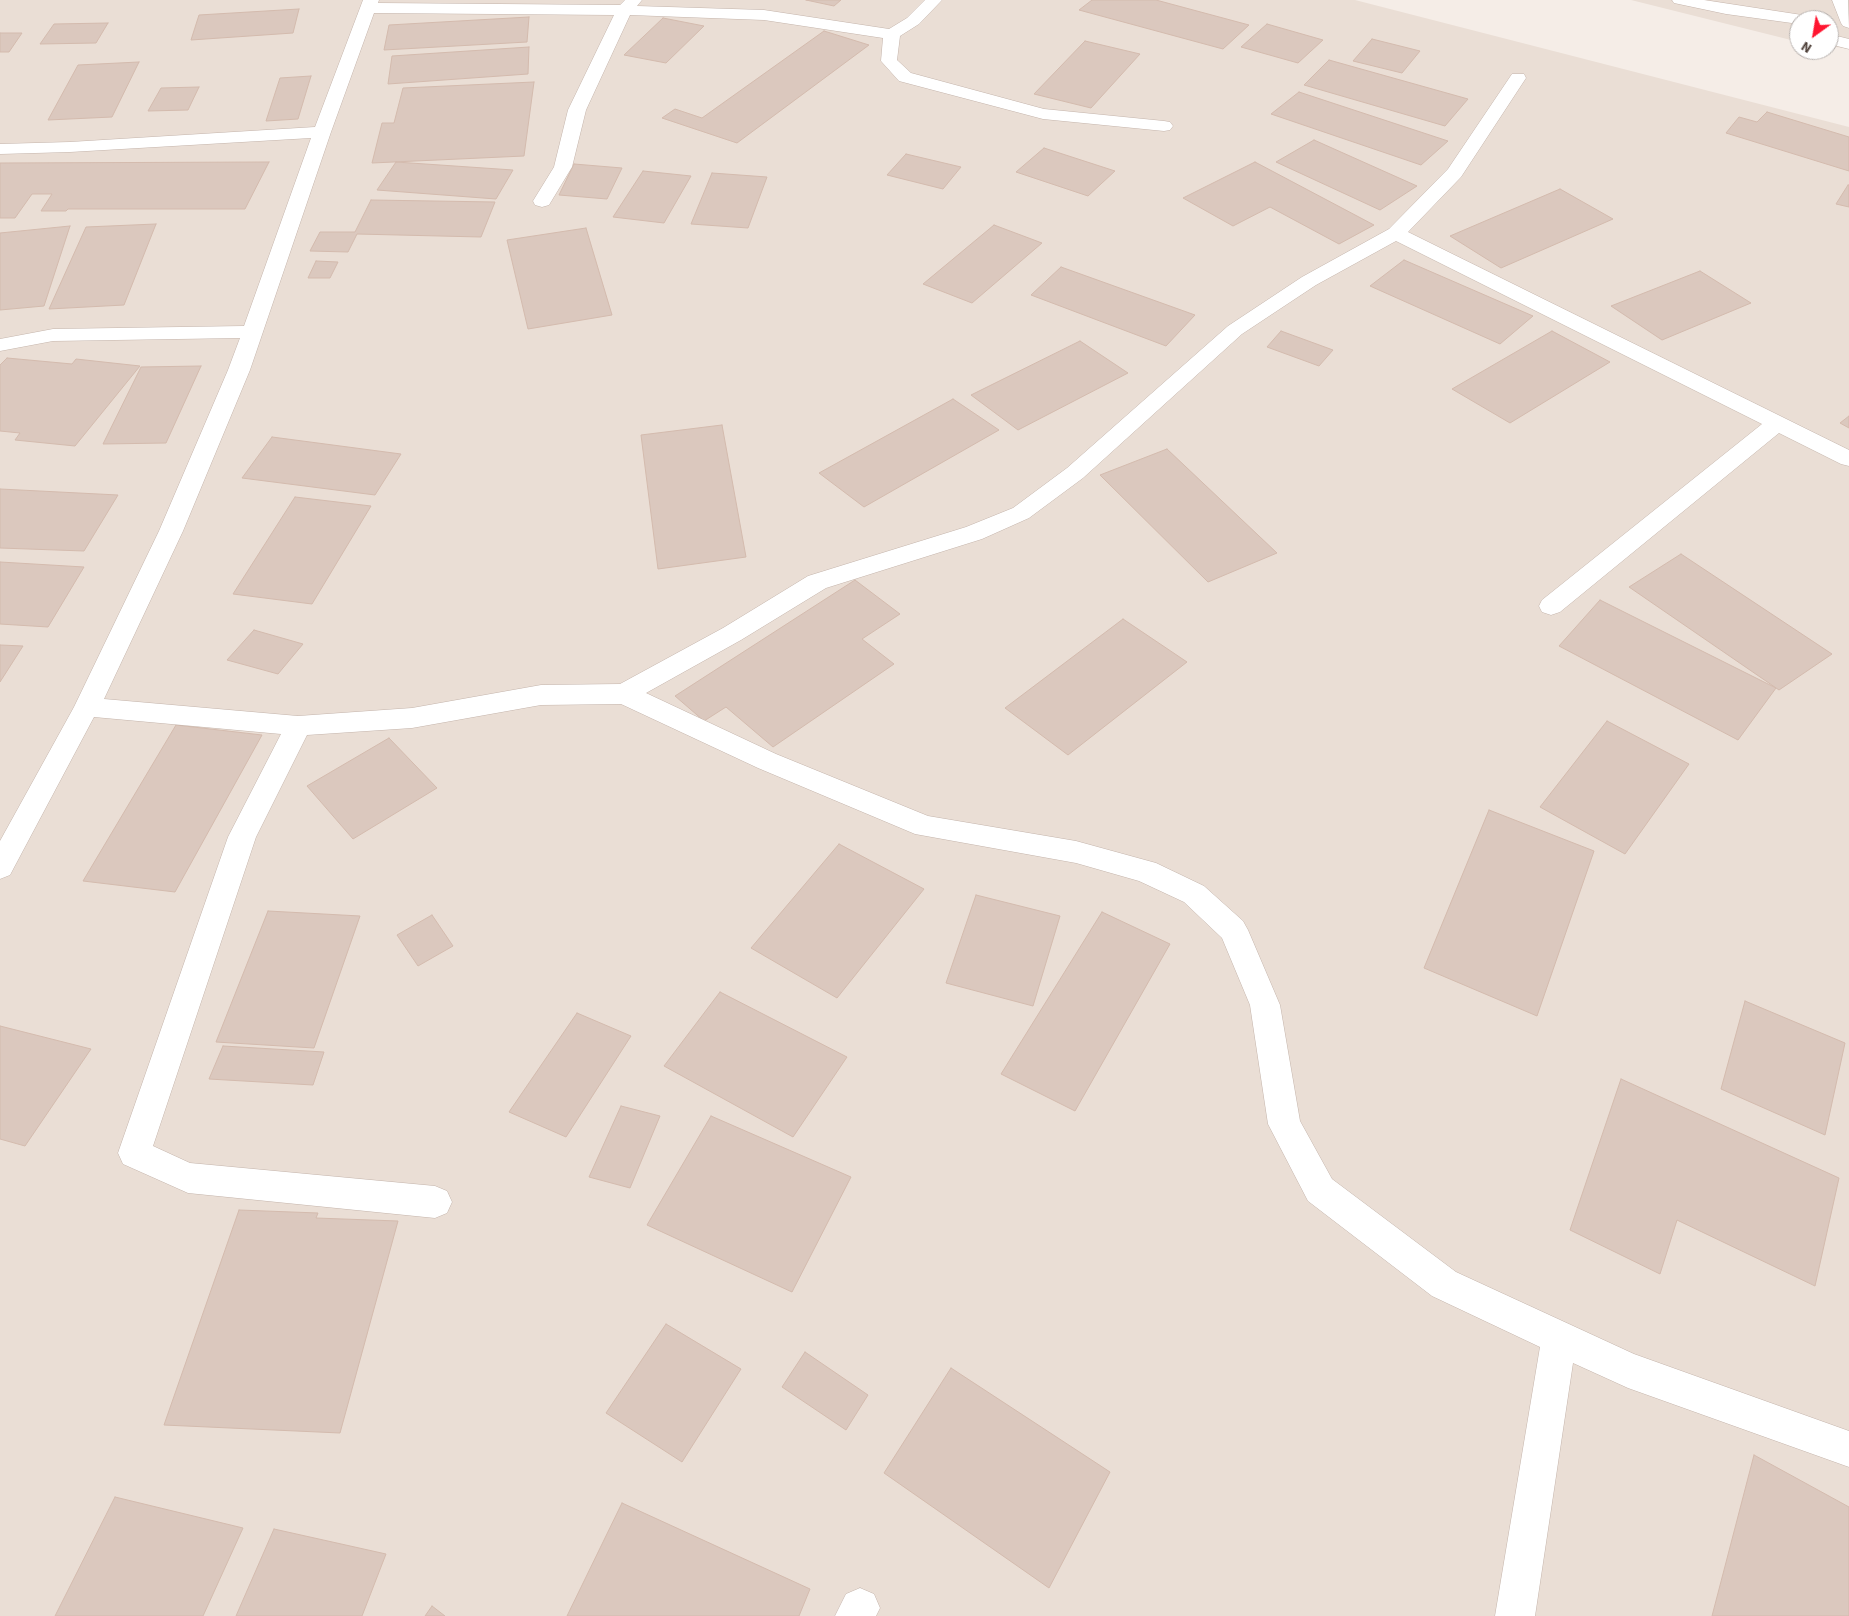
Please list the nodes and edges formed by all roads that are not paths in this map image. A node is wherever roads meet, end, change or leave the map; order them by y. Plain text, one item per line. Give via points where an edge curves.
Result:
1 (934, 0) edge
2 (1680, 0) edge
3 (1840, 0) edge
4 (370, 4) edge
5 (629, 5) edge
6 (1726, 10) junction
7 (1789, 18) edge
8 (1789, 27) edge
9 (1841, 28) edge
10 (892, 34) junction
11 (1849, 44) edge
12 (1518, 78) dead end
13 (1164, 126) dead end
14 (322, 132) junction
15 (0, 148) edge
16 (542, 201) dead end
17 (1396, 233) junction
18 (252, 332) junction
19 (0, 345) edge
20 (1777, 424) junction
21 (1849, 459) edge
22 (1552, 606) dead end
23 (624, 694) junction
24 (87, 707) junction
25 (298, 726) junction
26 (0, 867) edge
27 (434, 1202) dead end
28 (1558, 1338) junction
29 (1849, 1449) edge
30 (1515, 1616) edge

1 - 10 street via 913,21
2 - 6 street
3 - 9 street
4 - 5 street
4 - 14 street
5 - 10 street via 764,15
5 - 16 street via 577,110 562,167
6 - 7 street
6 - 8 street
9 - 11 street
10 - 13 street via 889,61 905,77 1043,114
12 - 17 street via 1455,173
14 - 15 street
14 - 18 street
17 - 20 street
17 - 23 street via 1310,281 1235,330 1075,473 1020,513 974,533 817,582
18 - 19 street via 53,334
18 - 24 street via 171,531
20 - 21 street
20 - 22 street
23 - 25 street via 541,695 412,718
23 - 28 street via 767,761 925,826 1076,852 1146,871 1194,894 1233,930 1265,1004 1284,1124 1320,1190 1444,1284
24 - 25 street
24 - 26 street
25 - 27 street via 242,837 134,1153 188,1178
28 - 29 street via 1628,1370
28 - 30 street

